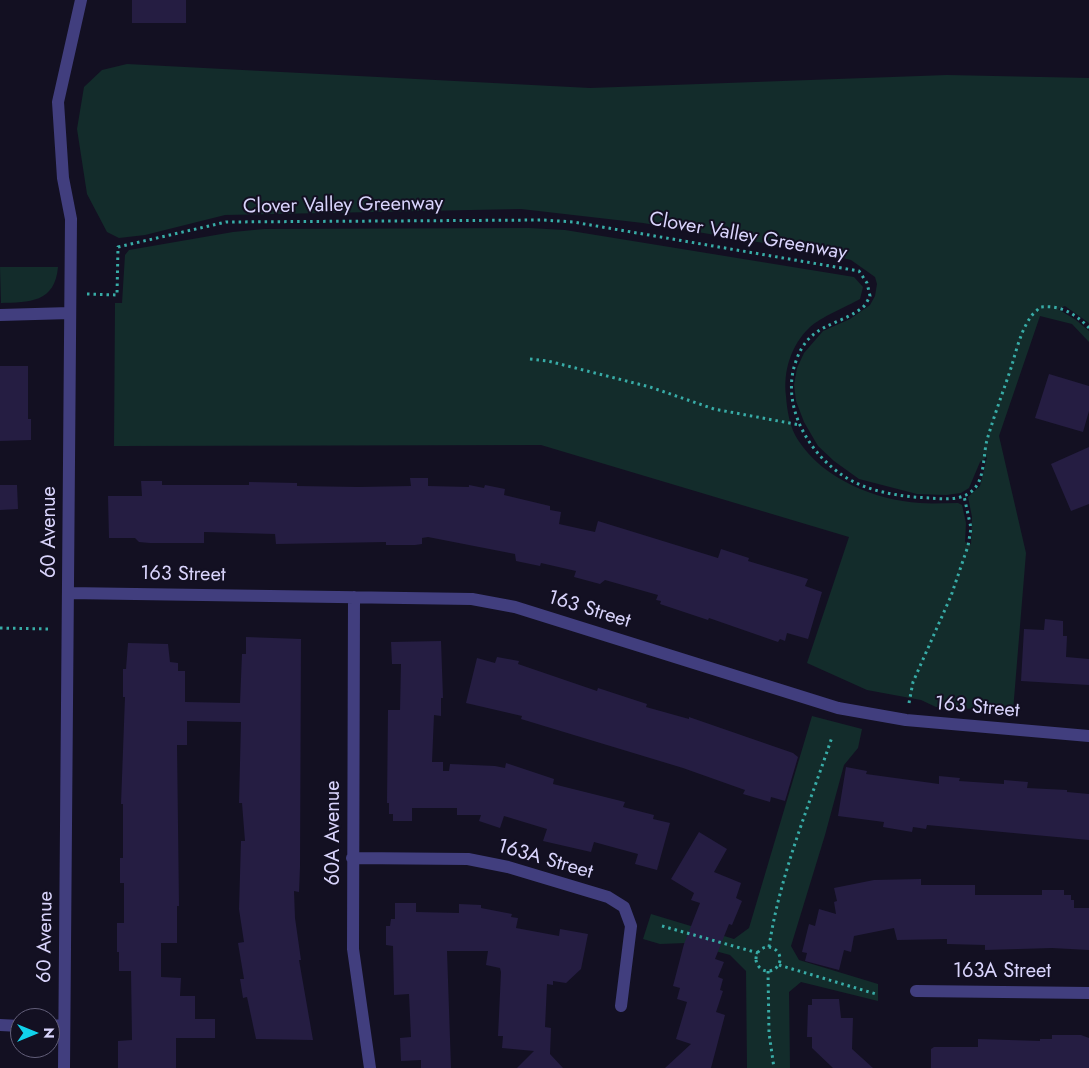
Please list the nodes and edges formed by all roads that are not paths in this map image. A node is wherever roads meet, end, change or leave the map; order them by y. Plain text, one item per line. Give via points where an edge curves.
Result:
1 (81, 0) edge
2 (70, 313) junction
3 (0, 315) edge
4 (68, 592) junction
5 (354, 597) junction
6 (1089, 736) edge
7 (352, 858) junction
8 (916, 991) dead end
9 (1089, 992) edge
10 (621, 1006) dead end
11 (60, 1025) edge
12 (64, 1025) junction
13 (64, 1068) edge
14 (370, 1068) edge

1 - 2 street, 60 Avenue via 58,102 63,178 71,219
2 - 3 street
2 - 4 street, 60 Avenue
4 - 5 street, 163 Street
4 - 12 street, 60 Avenue
5 - 6 street, 163 Street via 472,599 515,607 838,708 906,720
5 - 7 street, 60A Avenue
7 - 10 street, 163A Street via 468,859 508,867 608,897 624,907 630,926
7 - 14 street, 60A Avenue via 353,949
8 - 9 street, 163A Street
11 - 12 street
12 - 13 street, 60 Avenue

